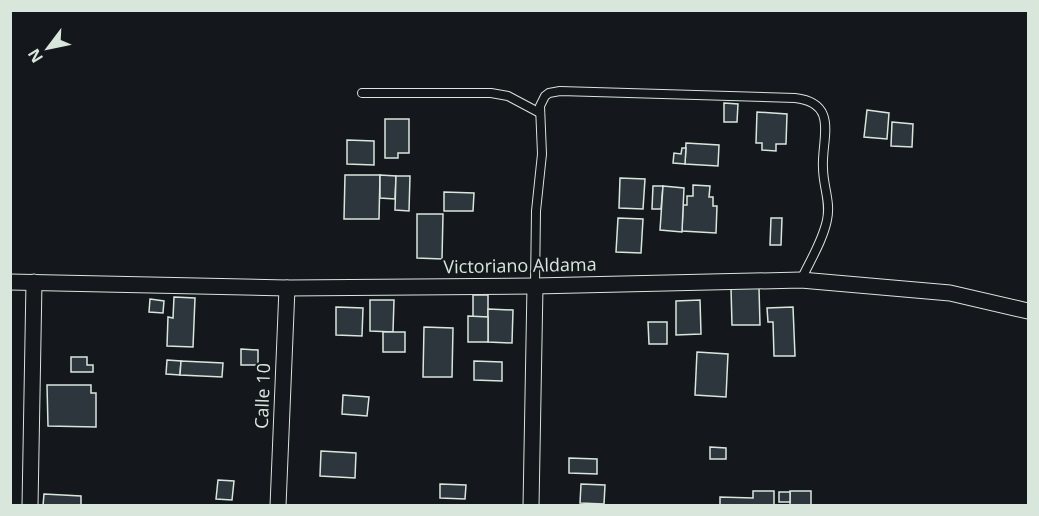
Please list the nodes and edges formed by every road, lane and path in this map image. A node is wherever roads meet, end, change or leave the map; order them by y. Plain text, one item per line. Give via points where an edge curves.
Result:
1 (362, 93) dead end
2 (540, 113) junction
3 (801, 280) junction
4 (10, 282) edge
5 (34, 282) junction
6 (535, 286) junction
7 (287, 288) junction
8 (1029, 311) edge
9 (30, 506) edge
10 (278, 506) edge
11 (531, 506) edge

1 - 2 lane via 491,93 508,96
2 - 3 lane via 545,96 555,91 795,98 813,104 826,123 823,169 828,209 826,226
2 - 6 lane via 542,154
3 - 6 street, Victoriano Aldama
3 - 8 street, Victoriano Aldama via 950,293
4 - 5 street, Victoriano Aldama
5 - 7 street, Victoriano Aldama
5 - 9 street
6 - 7 street, Victoriano Aldama
6 - 11 street
7 - 10 street, Calle 10

